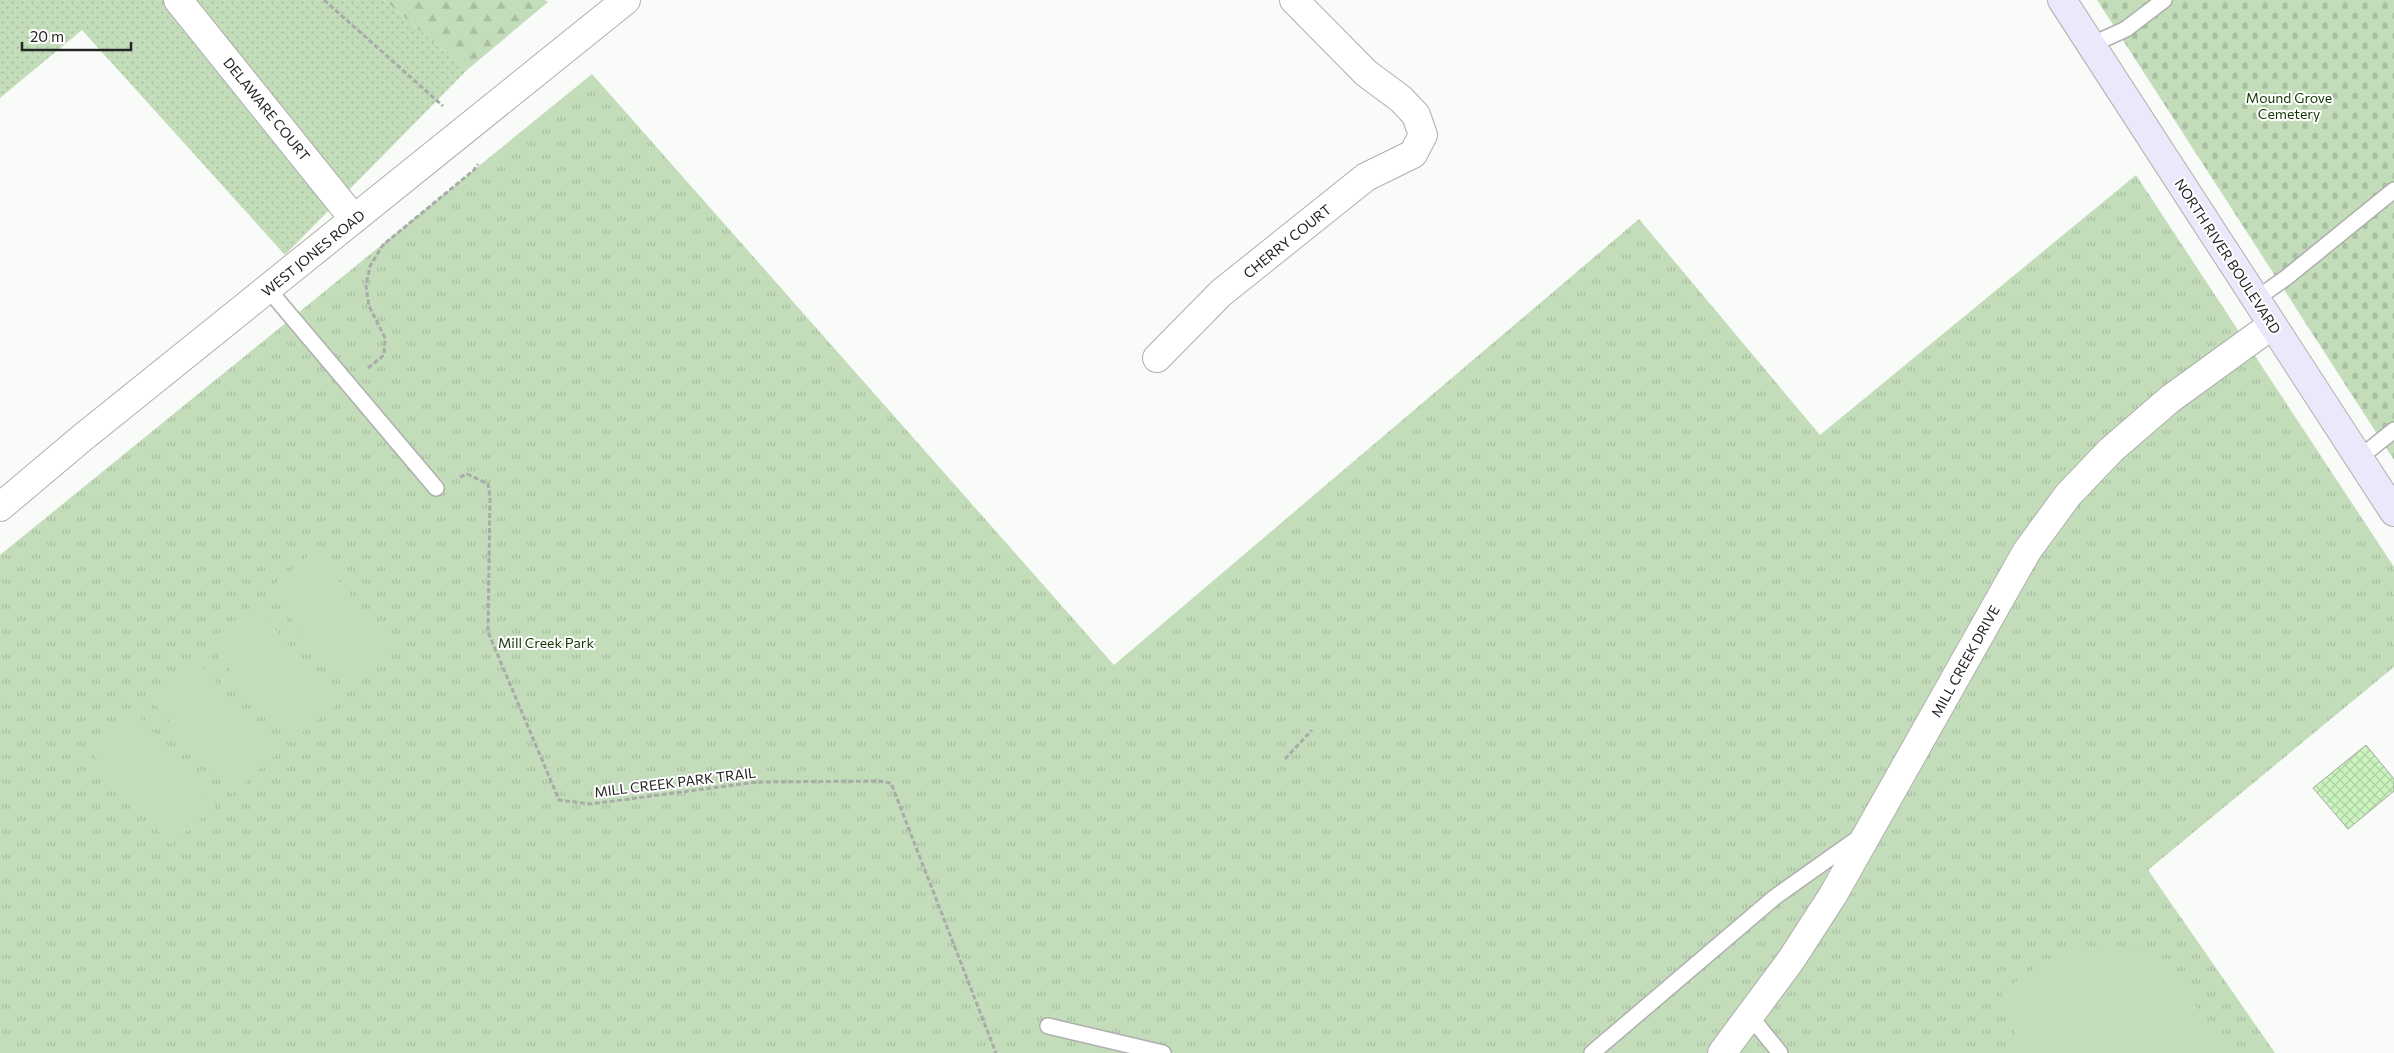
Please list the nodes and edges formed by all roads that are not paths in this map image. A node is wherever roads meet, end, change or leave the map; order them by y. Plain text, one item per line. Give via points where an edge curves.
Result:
1 (178, 0) edge
2 (626, 0) edge
3 (1294, 0) edge
4 (2062, 0) edge
5 (2164, 0) edge
6 (2091, 46) junction
7 (2394, 190) edge
8 (354, 219) junction
9 (268, 289) junction
10 (2256, 299) junction
11 (2272, 325) junction
12 (1157, 358) dead end
13 (2394, 430) edge
14 (2358, 459) junction
15 (436, 488) road end
16 (0, 507) edge
17 (2394, 512) edge
18 (1871, 828) junction
19 (1750, 1016) junction
20 (1048, 1026) dead end
21 (1163, 1053) edge
22 (1592, 1053) edge
23 (1722, 1053) edge
24 (1780, 1053) edge

1 - 8 street, DELAWARE COURT
2 - 8 street, WEST JONES ROAD
3 - 12 street, CHERRY COURT via 1366,73 1401,99 1416,115 1423,135 1413,154 1366,177 1221,294
4 - 6 main road, NORTH RIVER BOULEVARD
5 - 6 lane via 2126,29
6 - 10 main road, NORTH RIVER BOULEVARD
7 - 10 lane
8 - 9 street, WEST JONES ROAD
9 - 15 lane
9 - 16 street, WEST JONES ROAD
10 - 11 main road, NORTH RIVER BOULEVARD
11 - 14 main road, NORTH RIVER BOULEVARD
11 - 18 street, MILL CREEK DRIVE via 2170,398 2111,450 2068,495 2027,551
13 - 14 lane
14 - 17 main road, NORTH RIVER BOULEVARD
18 - 19 street, MILL CREEK DRIVE via 1833,895
18 - 22 lane via 1775,897
19 - 23 street, MILL CREEK DRIVE
19 - 24 lane
20 - 21 lane

